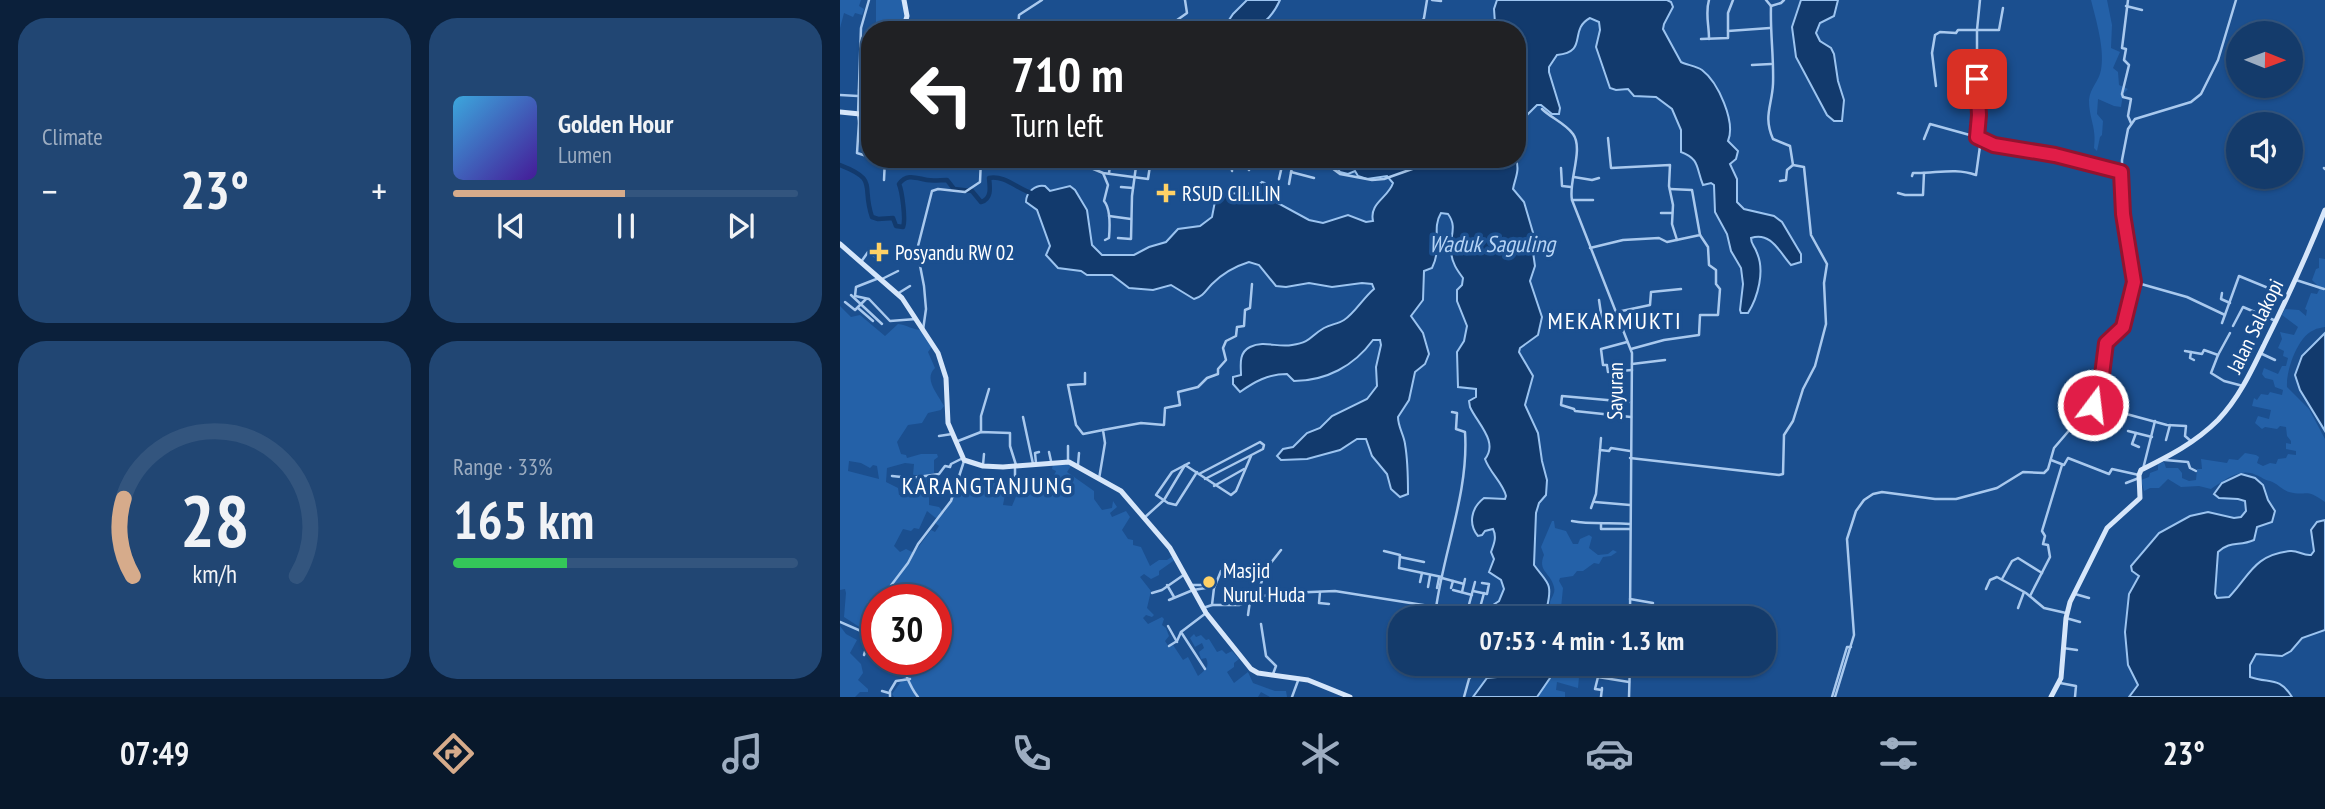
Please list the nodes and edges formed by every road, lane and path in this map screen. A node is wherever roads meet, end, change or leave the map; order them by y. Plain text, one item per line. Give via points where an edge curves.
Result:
1 (869, 0) edge
2 (904, 0) edge
3 (1042, 0) edge
4 (1185, 0) edge
5 (1429, 0) edge
6 (1709, 0) edge
7 (1733, 0) edge
8 (1766, 0) edge
9 (1784, 0) edge
10 (1980, 0) edge
11 (2127, 0) edge
12 (2236, 0) edge
13 (1441, 1) edge
14 (1771, 6) junction
15 (2126, 6) junction
16 (2003, 8) dead end
17 (2142, 10) dead end
18 (863, 21) edge
19 (906, 21) edge
20 (1018, 21) edge
21 (1176, 21) edge
22 (1422, 21) edge
23 (861, 28) edge
24 (1770, 28) junction
25 (1977, 30) junction
26 (1728, 31) junction
27 (1701, 39) dead end
28 (1709, 39) junction
29 (1771, 64) junction
30 (1752, 65) dead end
31 (1936, 86) dead end
32 (859, 90) joint
33 (840, 95) edge
34 (859, 96) junction
35 (1542, 109) dead end
36 (840, 112) edge
37 (858, 114) junction
38 (861, 114) edge
39 (859, 122) joint
40 (2131, 123) junction
41 (1608, 138) dead end
42 (1979, 138) junction
43 (1924, 139) dead end
44 (861, 154) edge
45 (1793, 165) junction
46 (885, 168) edge
47 (981, 168) edge
48 (1091, 168) edge
49 (1110, 168) edge
50 (1136, 168) edge
51 (1150, 168) edge
52 (1232, 168) edge
53 (1282, 168) edge
54 (1290, 168) edge
55 (1333, 168) edge
56 (1415, 168) edge
57 (1561, 168) dead end
58 (1232, 171) dead end
59 (1291, 172) junction
60 (2121, 172) junction
61 (1103, 173) junction
62 (1924, 173) junction
63 (1109, 174) junction
64 (1135, 176) junction
65 (1912, 176) dead end
66 (1574, 177) junction
67 (1279, 178) dead end
68 (1314, 178) dead end
69 (1599, 178) dead end
70 (884, 180) dead end
71 (1780, 181) dead end
72 (1289, 184) dead end
73 (1121, 187) dead end
74 (1571, 187) junction
75 (1133, 188) junction
76 (1670, 190) junction
77 (1898, 193) dead end
78 (1572, 200) junction
79 (1593, 200) dead end
80 (2325, 210) edge
81 (1661, 213) dead end
82 (1672, 213) junction
83 (1109, 216) junction
84 (1131, 219) junction
85 (1700, 235) junction
86 (1118, 238) dead end
87 (1105, 240) dead end
88 (1677, 240) junction
89 (840, 244) edge
90 (1590, 248) junction
91 (876, 257) dead end
92 (861, 262) junction
93 (898, 271) dead end
94 (880, 279) junction
95 (2296, 280) junction
96 (2134, 282) junction
97 (1252, 284) dead end
98 (910, 286) dead end
99 (1681, 289) dead end
100 (2323, 289) edge
101 (2222, 293) dead end
102 (897, 294) junction
103 (851, 295) dead end
104 (2288, 296) junction
105 (867, 298) junction
106 (1599, 300) dead end
107 (845, 302) dead end
108 (2230, 303) junction
109 (860, 306) junction
110 (1617, 312) junction
111 (2225, 315) junction
112 (916, 319) junction
113 (873, 321) dead end
114 (2276, 321) junction
115 (2222, 323) dead end
116 (882, 324) dead end
117 (1622, 324) junction
118 (2234, 326) dead end
119 (923, 330) junction
120 (2230, 333) dead end
121 (1628, 341) junction
122 (1631, 349) junction
123 (2185, 351) dead end
124 (2191, 352) junction
125 (2260, 353) junction
126 (2218, 355) junction
127 (1665, 360) dead end
128 (2194, 360) dead end
129 (2276, 360) dead end
130 (1632, 364) junction
131 (1632, 370) junction
132 (1085, 373) dead end
133 (2243, 386) junction
134 (989, 390) dead end
135 (1631, 402) junction
136 (2093, 405) junction
137 (1452, 412) dead end
138 (1023, 416) dead end
139 (1631, 417) junction
140 (2155, 421) junction
141 (2170, 425) junction
142 (1103, 430) junction
143 (2128, 431) dead end
144 (981, 432) junction
145 (2136, 433) junction
146 (951, 434) junction
147 (939, 436) dead end
148 (2152, 437) junction
149 (1601, 438) dead end
150 (2166, 440) dead end
151 (955, 442) junction
152 (2192, 442) junction
153 (1068, 446) dead end
154 (2139, 447) dead end
155 (1600, 450) junction
156 (1630, 451) junction
157 (1039, 452) dead end
158 (1049, 452) dead end
159 (1079, 453) dead end
160 (984, 454) dead end
161 (1251, 456) junction
162 (1630, 458) junction
163 (964, 459) junction
164 (2051, 460) junction
165 (2164, 460) junction
166 (1051, 461) junction
167 (1068, 461) junction
168 (1034, 463) junction
169 (1187, 464) junction
170 (1078, 465) junction
171 (2062, 465) junction
172 (983, 466) junction
173 (1015, 466) junction
174 (1244, 470) junction
175 (2196, 471) dead end
176 (1198, 473) junction
177 (2140, 474) junction
178 (892, 476) dead end
179 (1099, 479) junction
180 (1205, 479) junction
181 (2126, 483) dead end
182 (1015, 485) dead end
183 (1214, 486) junction
184 (1164, 500) junction
185 (1594, 502) junction
186 (1630, 506) junction
187 (1591, 508) dead end
188 (1144, 518) junction
189 (1573, 521) dead end
190 (1601, 524) junction
191 (1630, 524) junction
192 (1630, 529) junction
193 (1281, 550) dead end
194 (1384, 551) dead end
195 (1400, 557) junction
196 (1424, 562) dead end
197 (1222, 570) dead end
198 (1413, 571) junction
199 (1422, 573) junction
200 (2042, 573) junction
201 (1185, 574) junction
202 (1430, 575) junction
203 (1412, 577) dead end
204 (1441, 577) junction
205 (1465, 579) dead end
206 (2002, 579) junction
207 (1453, 581) junction
208 (1420, 582) dead end
209 (1475, 582) dead end
210 (1482, 583) dead end
211 (891, 584) edge
212 (1464, 584) junction
213 (1167, 585) junction
214 (1209, 585) dead end
215 (1428, 586) dead end
216 (1192, 588) junction
217 (1206, 588) dead end
218 (1437, 589) dead end
219 (1986, 589) dead end
220 (1227, 590) dead end
221 (1320, 592) junction
222 (1462, 592) junction
223 (2024, 592) junction
224 (1152, 593) dead end
225 (1473, 593) junction
226 (1484, 593) junction
227 (2074, 594) junction
228 (2030, 596) junction
229 (1174, 598) junction
230 (1256, 598) junction
231 (2089, 598) dead end
232 (1630, 599) junction
233 (1169, 600) dead end
234 (1250, 601) junction
235 (1653, 603) dead end
236 (1329, 604) dead end
237 (1481, 604) dead end
238 (1222, 605) junction
239 (1212, 606) junction
240 (1425, 606) edge
241 (1436, 606) edge
242 (1470, 606) edge
243 (1630, 606) edge
244 (2018, 608) dead end
245 (1204, 610) junction
246 (1248, 615) dead end
247 (2066, 615) junction
248 (840, 622) edge
249 (2080, 622) dead end
250 (1261, 624) dead end
251 (1168, 626) dead end
252 (861, 632) edge
253 (1181, 632) junction
254 (1177, 642) junction
255 (1168, 646) dead end
256 (2063, 648) junction
257 (2077, 650) dead end
258 (1205, 669) dead end
259 (908, 675) edge
260 (1273, 675) junction
261 (1470, 676) edge
262 (1629, 676) edge
263 (1299, 678) junction
264 (910, 679) junction
265 (1629, 682) junction
266 (2059, 683) junction
267 (882, 691) dead end
268 (890, 695) edge
269 (918, 697) edge
270 (1292, 697) edge
271 (1350, 697) edge
272 (1464, 697) edge
273 (1601, 697) edge
274 (1629, 697) edge
275 (1834, 697) edge
276 (2050, 697) edge
277 (2075, 697) edge

1 - 18 street
2 - 19 main road
3 - 20 street via 1018,15
4 - 21 street via 1188,13
5 - 13 street
5 - 22 street
6 - 28 street
7 - 26 street
8 - 14 street
9 - 14 street
10 - 25 street
11 - 15 street
12 - 40 street via 2202,94
14 - 24 street
15 - 17 street
15 - 40 street via 2122,48 2129,65 2122,94 2132,100 2127,116
16 - 25 street via 2000,30
23 - 32 street
24 - 26 street
24 - 29 street
25 - 31 street via 1935,36
25 - 42 street
26 - 28 street via 1727,39
27 - 28 street
29 - 30 street
29 - 45 street via 1770,130 1773,139 1790,146
32 - 34 street
33 - 34 street
34 - 37 street
35 - 66 street, Sayuran via 1576,138
36 - 37 main road
37 - 38 main road
37 - 39 street
39 - 44 street via 857,153
40 - 60 street
41 - 76 street via 1610,167 1670,165
42 - 43 street via 1930,124
42 - 60 street
42 - 62 street via 1976,175 1946,170
45 - 71 street via 1786,180
45 - 162 street via 1804,167 1811,235 1827,264 1826,324 1815,366 1784,435 1783,474
46 - 70 street
47 - 119 street via 980,182 965,192 932,192 917,250 925,286
48 - 61 street
49 - 63 street
50 - 64 street
51 - 64 street via 1149,178
52 - 58 street
53 - 67 street
54 - 59 street
55 - 56 street via 1364,180
57 - 74 street via 1562,186
59 - 68 street
59 - 72 street
60 - 96 street
61 - 63 street
61 - 83 street
62 - 65 street
62 - 77 street via 1923,195
63 - 64 street
64 - 75 street
66 - 69 street
66 - 74 street, Sayuran
73 - 75 street
74 - 78 street, Sayuran
75 - 84 street
76 - 82 street
76 - 85 street via 1692,190
78 - 79 street
78 - 90 street, Sayuran
80 - 95 main road, Jalan Salakopi
81 - 82 street
82 - 88 street
83 - 84 street
83 - 87 street
84 - 86 street via 1131,239
85 - 88 street
85 - 122 street via 1720,289 1718,315 1700,315 1698,336
88 - 90 street via 1623,240
89 - 92 main road
90 - 110 street, Sayuran
91 - 92 street via 868,252
92 - 94 main road
93 - 94 street
94 - 102 main road
94 - 105 street via 855,288 856,296
95 - 100 street
95 - 104 main road, Jalan Salakopi
96 - 111 street via 2187,297
96 - 136 street via 2123,327 2106,343 2100,391
97 - 142 street via 1244,326 1237,327 1237,336 1226,341 1226,360 1218,374 1199,387 1178,392 1180,405 1166,408 1164,425 1140,423
98 - 102 street
99 - 110 street via 1651,292 1650,305
101 - 108 street via 2221,299
102 - 112 main road
103 - 109 street
104 - 108 street via 2239,276
104 - 114 main road, Jalan Salakopi
105 - 109 street
105 - 112 street via 890,321
106 - 117 street via 1603,327
107 - 109 street via 854,310
108 - 111 street
109 - 113 street
109 - 116 street
110 - 117 street, Sayuran
111 - 115 street
112 - 119 main road
114 - 118 street via 2243,307
114 - 125 main road, Jalan Salakopi
117 - 121 street, Sayuran
119 - 146 main road via 944,369
120 - 126 street
121 - 122 street, Sayuran
121 - 131 street via 1602,348 1603,365 1608,372
122 - 130 street, Sayuran
123 - 124 street
124 - 126 street
124 - 128 street
125 - 129 street
125 - 133 main road, Jalan Salakopi
126 - 133 street via 2212,374
127 - 130 street
130 - 131 street, Sayuran
131 - 135 street, Sayuran
132 - 142 street via 1085,384 1068,385 1076,425 1083,433
133 - 152 main road, Jalan Salakopi via 2219,419
134 - 144 street
135 - 139 street, Sayuran
135 - 139 street via 1562,396 1561,405 1574,411
136 - 140 street
136 - 164 street via 2054,448
137 - 204 street via 1457,413 1456,429 1465,432 1465,445
138 - 168 street
139 - 156 street, Sayuran
140 - 141 street
140 - 148 street
141 - 150 street
141 - 152 street via 2186,426 2185,436
142 - 179 street
143 - 145 street
144 - 151 street
144 - 173 street via 1010,433
145 - 148 street
145 - 154 street via 2132,444
146 - 147 street
146 - 151 main road
148 - 177 street
149 - 155 street
151 - 163 main road
152 - 165 main road, Jalan Salakopi
153 - 167 street
155 - 156 street
155 - 185 street
156 - 162 street, Sayuran
157 - 168 street
158 - 166 street
159 - 170 street
160 - 172 street
161 - 174 street
161 - 176 street via 1263,449 1261,442
161 - 180 street
162 - 186 street, Sayuran
163 - 172 main road
163 - 178 street via 939,474
163 - 211 street via 951,501
164 - 171 street
164 - 275 street via 2043,473 2022,472 1999,487 1966,497 1939,500 1882,492 1864,500 1847,543 1854,624
165 - 175 street via 2188,462
165 - 177 main road, Jalan Salakopi
166 - 167 main road
166 - 168 main road
167 - 170 main road
168 - 173 main road
169 - 176 street
169 - 184 street
169 - 184 street via 1172,472 1156,493
170 - 179 main road
171 - 177 street via 2068,458 2109,474 2112,469
171 - 200 street via 2042,531 2050,557
172 - 173 main road
173 - 182 street
174 - 183 street
174 - 183 street via 1231,495
176 - 180 street
176 - 184 street via 1176,505
177 - 181 street
177 - 227 main road via 2140,498 2108,527
179 - 188 main road via 1123,492
180 - 183 street
184 - 188 street
185 - 186 street
185 - 187 street
186 - 191 street, Sayuran
188 - 201 main road
189 - 190 street
190 - 191 street
190 - 192 street via 1601,529
191 - 192 street, Sayuran
192 - 232 street, Sayuran
193 - 230 street via 1266,569
194 - 195 street
195 - 196 street
195 - 198 street via 1399,568
197 - 239 street
198 - 199 street
198 - 203 street
199 - 202 street
199 - 208 street
200 - 206 street via 2018,558
200 - 228 street
201 - 213 street
201 - 216 main road
202 - 204 street
202 - 215 street
204 - 207 street
204 - 218 street
204 - 241 street
205 - 212 street
206 - 219 street via 1990,580
206 - 223 street
207 - 212 street
207 - 222 street via 1452,589
209 - 225 street
210 - 226 street via 1489,584
212 - 222 street
213 - 224 street
213 - 229 street
214 - 216 street
216 - 217 street
216 - 229 street
216 - 245 main road
220 - 238 street
221 - 230 street
221 - 236 street via 1320,604
221 - 240 street via 1348,592
222 - 225 street
223 - 228 street
223 - 244 street
225 - 226 street
225 - 242 street
226 - 237 street
227 - 231 street
227 - 247 main road
228 - 247 street via 2044,608
229 - 233 street
230 - 234 street
232 - 235 street
232 - 243 street, Sayuran
234 - 238 street
234 - 246 street
238 - 239 street
239 - 245 street
245 - 253 street
245 - 260 main road via 1251,669
247 - 249 street
247 - 256 main road
248 - 252 street
250 - 260 street via 1266,656 1276,666
251 - 254 street
253 - 254 street
253 - 258 street
254 - 255 street
256 - 257 street
256 - 266 main road
259 - 264 street
260 - 263 main road
261 - 272 street
262 - 265 street
263 - 270 street
263 - 271 main road
264 - 268 street via 896,681
264 - 269 street
265 - 273 street via 1598,677 1595,689 1602,689
265 - 274 street
266 - 276 main road
266 - 277 street via 2076,685
267 - 268 street

